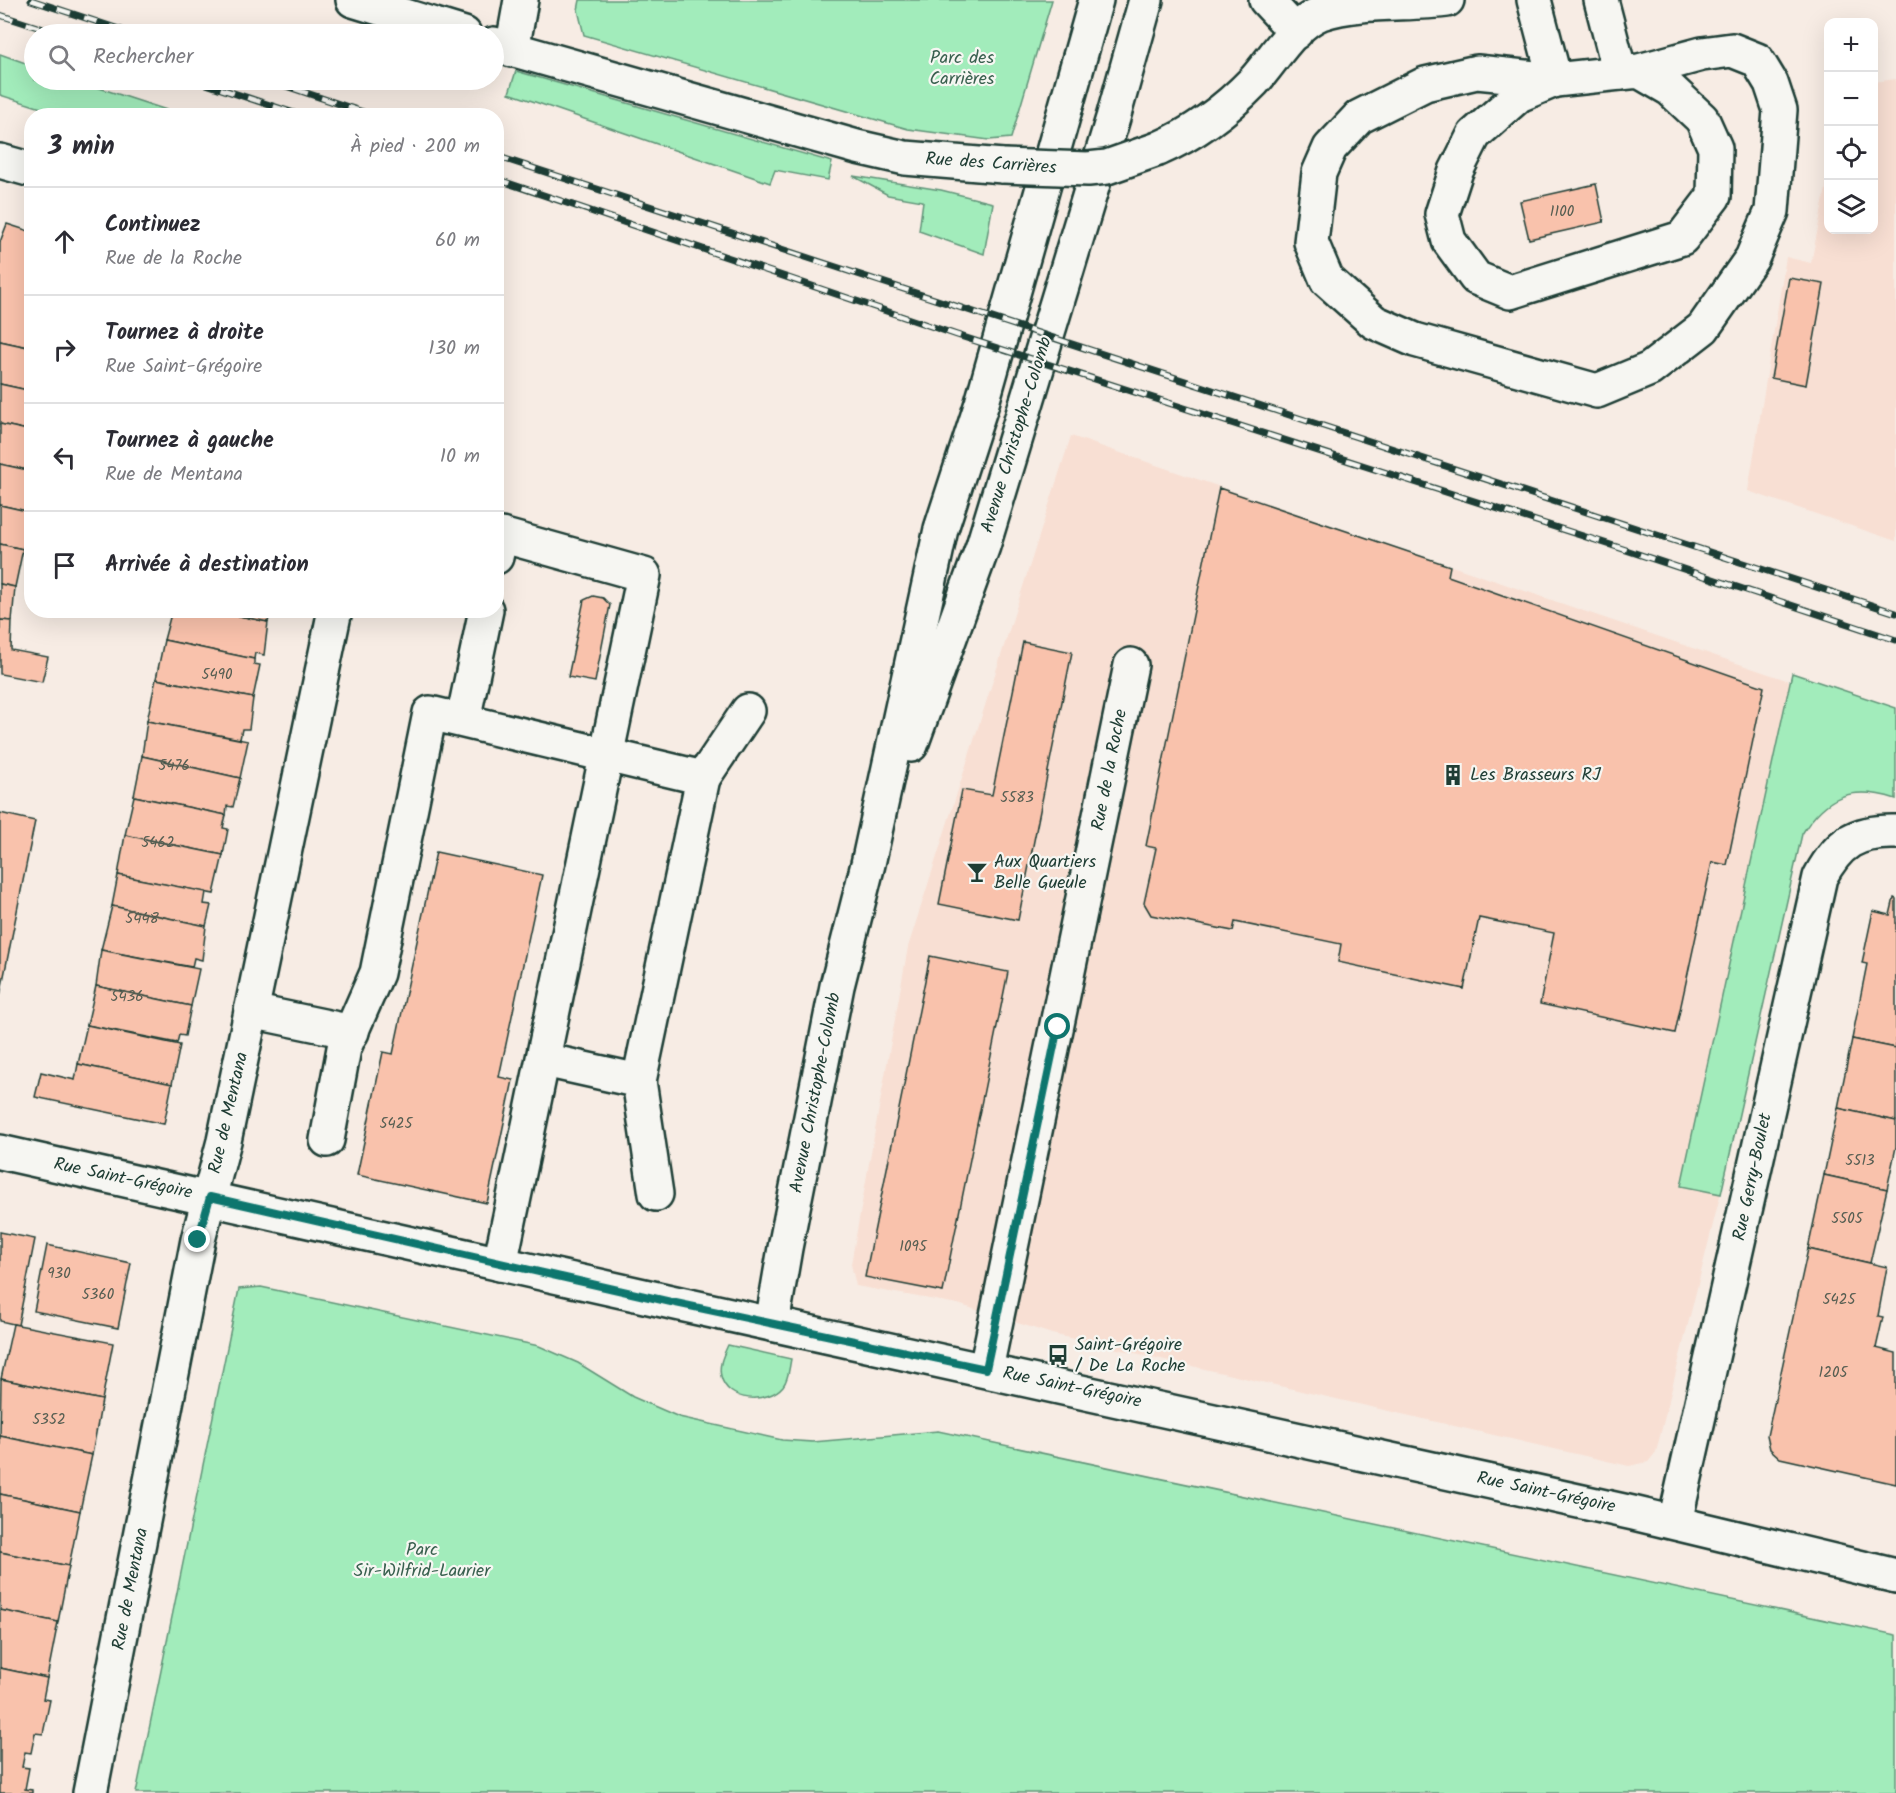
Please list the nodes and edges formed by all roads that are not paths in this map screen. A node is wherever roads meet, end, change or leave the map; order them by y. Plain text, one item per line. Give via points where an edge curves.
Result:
1 (353, 0) edge
2 (521, 0) edge
3 (1096, 0) edge
4 (1146, 0) edge
5 (1266, 0) edge
6 (1447, 0) edge
7 (1534, 0) edge
8 (1601, 0) edge
9 (431, 24) edge
10 (1296, 32) junction
11 (504, 44) edge
12 (504, 47) edge
13 (1629, 72) junction
14 (1555, 80) junction
15 (0, 161) edge
16 (24, 168) edge
17 (504, 536) edge
18 (333, 618) edge
19 (484, 618) edge
20 (1131, 665) dead end
21 (748, 711) dead end
22 (463, 720) junction
23 (607, 755) junction
24 (702, 778) junction
25 (1896, 832) edge
26 (868, 864) junction
27 (251, 1011) junction
28 (352, 1032) junction
29 (544, 1060) junction
30 (639, 1081) junction
31 (327, 1140) dead end
32 (0, 1152) edge
33 (656, 1194) dead end
34 (210, 1197) junction
35 (500, 1264) junction
36 (772, 1323) junction
37 (986, 1369) junction
38 (1675, 1522) junction
39 (1896, 1575) edge
40 (90, 1793) edge

1 - 9 street
2 - 11 street
3 - 26 street, Avenue Christophe-Colomb via 982,403 941,529
4 - 26 street, Avenue Christophe-Colomb via 983,546
5 - 10 street
6 - 10 street, Rue des Carrières via 1364,2 1320,14
7 - 14 street
8 - 13 street
10 - 12 street, Rue des Carrières, bridge via 1254,81 1202,127 1158,149 1107,167 1088,169 905,158
13 - 14 street
13 - 14 street via 1670,89 1702,119 1715,148 1714,196 1682,238 1510,292 1476,278 1449,241 1442,214 1455,171 1474,135 1519,95
13 - 14 street via 1732,50 1757,60 1772,82 1780,110 1772,211 1752,258 1703,328 1650,369 1597,391 1415,340 1374,322 1327,280 1311,242 1319,173 1330,148 1359,117 1425,84 1477,72
15 - 16 street
17 - 23 street via 644,575
18 - 27 street, Rue de Mentana
19 - 22 street
20 - 37 street, Rue de la Roche
21 - 24 street
22 - 23 street
22 - 28 street via 430,713 377,973
23 - 24 street
23 - 29 street
24 - 30 street
25 - 38 street, Rue Gerry-Boulet via 1871,832 1849,840 1831,856 1820,877
26 - 36 street, Avenue Christophe-Colomb via 837,986
27 - 28 street
27 - 34 street, Rue de Mentana
28 - 31 street via 344,1048
29 - 30 street
29 - 35 street
30 - 33 street
32 - 34 street, Rue Saint-Grégoire
34 - 35 street, Rue Saint-Grégoire
34 - 40 street, Rue de Mentana via 198,1240
35 - 36 street, Rue Saint-Grégoire
36 - 37 street, Rue Saint-Grégoire
37 - 38 street, Rue Saint-Grégoire
38 - 39 street, Rue Saint-Grégoire

